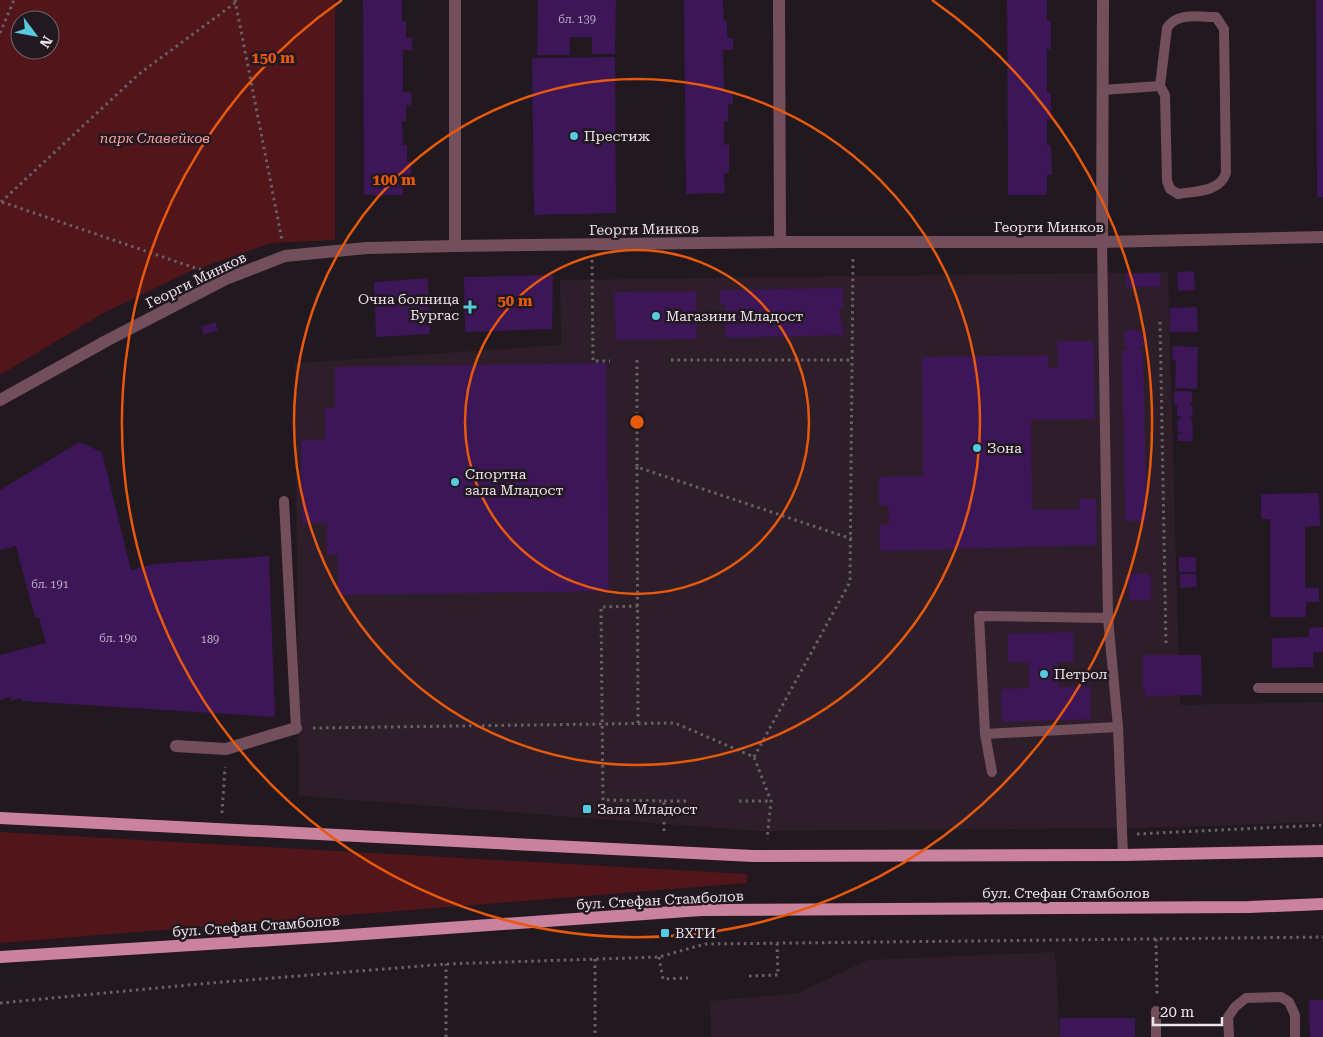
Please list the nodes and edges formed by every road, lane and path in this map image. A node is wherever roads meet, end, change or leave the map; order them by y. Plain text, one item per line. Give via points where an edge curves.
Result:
1 (14, 0) edge
2 (455, 0) edge
3 (779, 0) edge
4 (1103, 0) edge
5 (235, 2) edge
6 (0, 33) edge
7 (1160, 86) junction
8 (1103, 90) junction
9 (1, 201) edge
10 (1323, 237) edge
11 (780, 242) junction
12 (853, 242) junction
13 (1102, 242) junction
14 (592, 244) junction
15 (455, 246) junction
16 (285, 256) junction
17 (226, 279) junction
18 (1160, 322) dead end
19 (637, 360) dead end
20 (671, 360) dead end
21 (853, 360) junction
22 (610, 361) dead end
23 (0, 400) edge
24 (637, 467) junction
25 (284, 501) dead end
26 (852, 539) junction
27 (638, 606) junction
28 (1108, 618) junction
29 (1166, 644) dead end
30 (1258, 688) dead end
31 (1323, 688) edge
32 (638, 723) junction
33 (602, 724) junction
34 (1118, 727) junction
35 (296, 728) junction
36 (985, 734) junction
37 (176, 746) dead end
38 (226, 749) junction
39 (754, 757) junction
40 (992, 772) dead end
41 (689, 801) dead end
42 (739, 801) dead end
43 (771, 801) junction
44 (664, 802) junction
45 (213, 813) dead end
46 (222, 814) junction
47 (232, 814) dead end
48 (0, 818) edge
49 (1323, 825) edge
50 (654, 834) dead end
51 (664, 835) junction
52 (673, 835) dead end
53 (1122, 835) junction
54 (757, 839) dead end
55 (767, 840) junction
56 (774, 840) dead end
57 (1323, 851) edge
58 (1123, 855) junction
59 (1323, 904) edge
60 (1323, 937) edge
61 (1156, 939) junction
62 (777, 944) junction
63 (0, 957) edge
64 (659, 957) junction
65 (594, 959) junction
66 (446, 964) junction
67 (749, 976) dead end
68 (688, 978) dead end
69 (0, 1003) edge
70 (1156, 1011) joint
71 (446, 1037) edge
72 (595, 1037) edge
73 (1156, 1037) edge
74 (1229, 1037) edge
75 (1294, 1037) edge

1 - 6 path
2 - 15 street
3 - 11 street
4 - 8 street
5 - 9 path via 139,74
5 - 16 path
7 - 7 lane via 1165,95 1167,181 1170,189 1178,194 1217,187 1224,181 1226,173 1224,29 1216,17 1171,21 1167,28
7 - 8 lane
8 - 13 street
9 - 17 path
10 - 13 street, Георги Минков
11 - 12 street, Георги Минков
11 - 14 street, Георги Минков
12 - 13 street, Георги Минков
12 - 21 path
13 - 28 lane
14 - 15 street, Георги Минков
14 - 22 path via 592,361
15 - 16 street, Георги Минков via 367,248
16 - 17 street, Георги Минков
17 - 23 street, Георги Минков
18 - 29 path
19 - 24 path
20 - 21 path
21 - 26 path
24 - 26 path
24 - 27 path
25 - 35 lane
26 - 39 path via 850,582
27 - 32 path
27 - 33 path via 601,607
28 - 34 lane
28 - 36 lane via 979,616
30 - 31 lane
32 - 33 path
32 - 39 path via 675,723
33 - 35 path
33 - 44 path via 603,800
34 - 36 lane
34 - 53 lane
35 - 38 street
36 - 40 lane
37 - 38 street
38 - 46 path
39 - 43 path
41 - 44 path
42 - 43 path
43 - 55 path
44 - 51 path
45 - 46 path
46 - 47 path
48 - 58 main road via 753,856
49 - 53 path
50 - 51 path
51 - 52 path
53 - 58 lane
54 - 55 path
55 - 56 path
57 - 58 main road
59 - 63 main road, бул. Стефан Стамболов via 702,910
60 - 61 path
61 - 62 path
61 - 70 path
62 - 64 path via 705,944
62 - 67 path via 778,975
64 - 65 path
64 - 68 path via 663,979
65 - 66 path
65 - 72 path
66 - 69 path
66 - 71 path
70 - 73 lane
74 - 75 lane via 1228,1017 1246,998 1281,997 1289,1002 1295,1015

